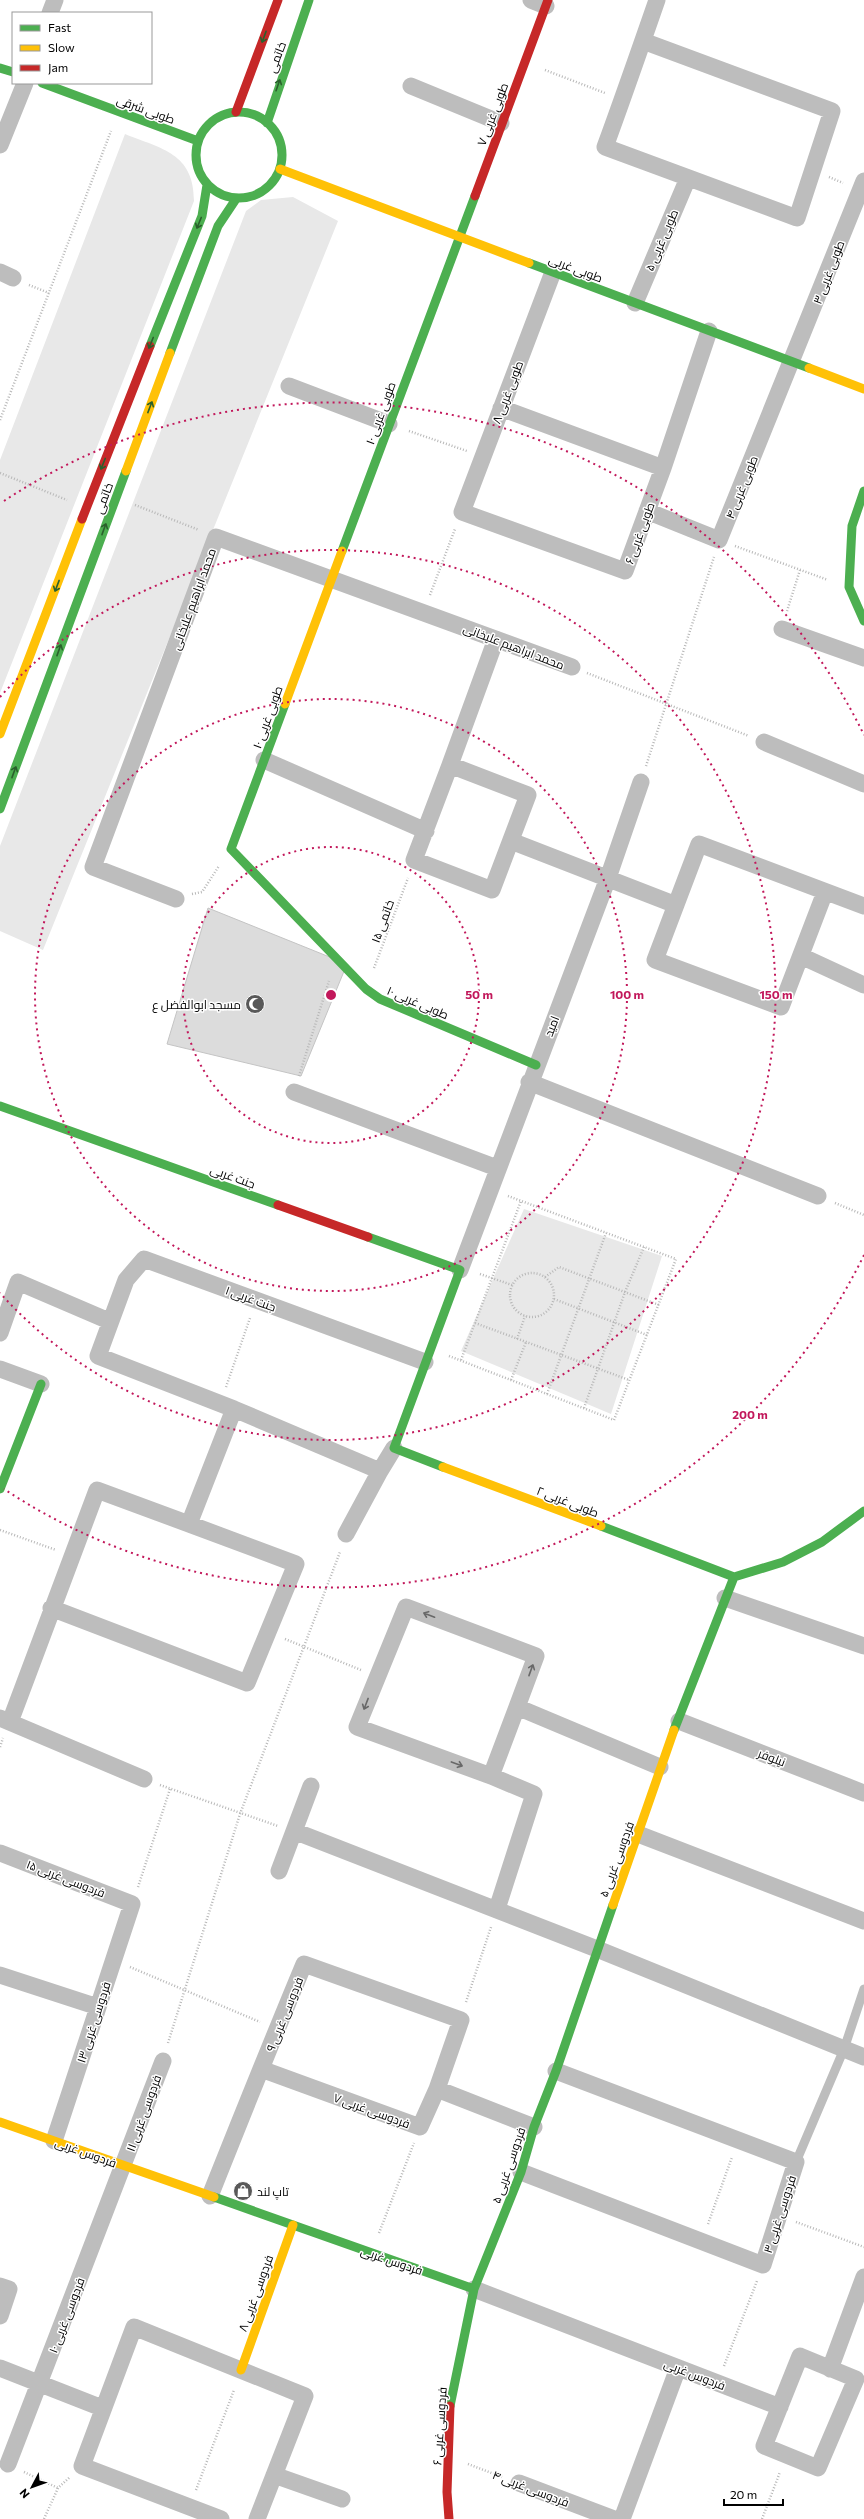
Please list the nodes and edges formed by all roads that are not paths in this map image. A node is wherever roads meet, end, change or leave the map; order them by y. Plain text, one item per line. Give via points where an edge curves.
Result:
1 (55, 0) edge
2 (278, 0) edge
3 (309, 0) edge
4 (657, 0) edge
5 (542, 2) edge
6 (50, 12) edge
7 (643, 42) junction
8 (0, 68) edge
9 (12, 72) edge
10 (25, 84) edge
11 (45, 84) edge
12 (411, 86) dead end
13 (236, 112) junction
14 (267, 123) junction
15 (501, 123) junction
16 (198, 141) junction
17 (0, 145) edge
18 (280, 169) junction
19 (688, 178) junction
20 (207, 184) junction
21 (862, 186) edge
22 (236, 198) junction
23 (458, 236) junction
24 (553, 272) junction
25 (635, 303) junction
26 (709, 331) junction
27 (793, 362) junction
28 (289, 386) dead end
29 (864, 389) edge
30 (501, 408) junction
31 (389, 424) junction
32 (663, 468) junction
33 (864, 491) edge
34 (647, 511) junction
35 (462, 512) joint
36 (858, 528) edge
37 (332, 578) junction
38 (864, 621) edge
39 (782, 629) road end
40 (496, 639) junction
41 (864, 658) edge
42 (572, 667) road end
43 (0, 734) edge
44 (764, 742) road end
45 (264, 760) junction
46 (450, 765) junction
47 (641, 782) road end
48 (864, 784) edge
49 (0, 809) edge
50 (426, 831) junction
51 (511, 841) junction
52 (608, 878) junction
53 (825, 892) junction
54 (176, 899) road end
55 (676, 905) junction
56 (864, 906) edge
57 (801, 956) junction
58 (864, 985) edge
59 (536, 1065) junction
60 (529, 1082) junction
61 (294, 1092) road end
62 (2, 1106) edge
63 (497, 1168) junction
64 (818, 1196) road end
65 (460, 1270) junction
66 (109, 1321) junction
67 (0, 1333) edge
68 (428, 1355) junction
69 (0, 1369) edge
70 (41, 1384) joint
71 (227, 1406) junction
72 (394, 1448) junction
73 (380, 1470) junction
74 (0, 1489) edge
75 (864, 1511) edge
76 (189, 1524) junction
77 (346, 1534) road end
78 (734, 1577) junction
79 (725, 1598) junction
80 (51, 1608) junction
81 (864, 1646) edge
82 (517, 1707) junction
83 (5, 1720) edge
84 (679, 1721) junction
85 (660, 1767) junction
86 (491, 1776) junction
87 (144, 1779) road end
88 (311, 1786) dead end
89 (864, 1793) edge
90 (294, 1831) junction
91 (638, 1834) junction
92 (0, 1853) edge
93 (279, 1871) dead end
94 (132, 1904) joint
95 (497, 1909) junction
96 (864, 1921) edge
97 (597, 1949) junction
98 (0, 1975) edge
99 (864, 1989) edge
100 (98, 2007) junction
101 (461, 2020) joint
102 (844, 2049) junction
103 (864, 2057) edge
104 (163, 2061) road end
105 (261, 2069) junction
106 (556, 2071) junction
107 (437, 2088) junction
108 (0, 2122) edge
109 (534, 2127) junction
110 (54, 2141) junction
111 (796, 2162) junction
112 (124, 2166) junction
113 (521, 2172) junction
114 (210, 2196) junction
115 (292, 2225) junction
116 (864, 2277) edge
117 (0, 2286) edge
118 (474, 2288) junction
119 (0, 2316) edge
120 (0, 2368) edge
121 (678, 2368) junction
122 (830, 2369) junction
123 (241, 2370) junction
124 (40, 2382) junction
125 (780, 2407) junction
126 (102, 2408) junction
127 (8, 2464) road end
128 (274, 2475) junction
129 (519, 2483) road end
130 (342, 2499) dead end
131 (221, 2519) edge
132 (257, 2519) edge
133 (449, 2519) edge
134 (614, 2519) edge
135 (622, 2519) edge

1 - 6 street
2 -> 13 street, خاتمی
14 -> 3 street, خاتمی
4 - 7 street
5 - 15 street, طوبی غربی ۷ via 524,62
7 - 19 street via 605,147
7 - 19 street via 832,111 797,218
8 - 9 street
10 - 17 street
11 - 16 street, طوبی شرقی
12 - 15 street
13 - 14 street via 253,114
13 - 16 street via 212,121
14 - 18 street via 276,132 281,144
15 - 23 street, طوبی غربی ۷
16 - 20 street via 196,164
18 - 22 street via 273,182 263,192 250,197
18 - 23 street, طوبی غربی
19 - 25 street, طوبی غربی ۵
20 - 22 street via 225,196
20 -> 43 street, خاتمی via 202,216
21 - 27 street, طوبی غربی ۳
49 -> 22 street, خاتمی via 218,226
23 - 24 street, طوبی غربی
23 - 31 street, طوبی غربی ۱۰
24 - 25 street, طوبی غربی
24 - 30 street, طوبی غربی ۸
25 - 26 street, طوبی غربی
26 - 27 street, طوبی غربی
26 - 32 street, طوبی غربی ۶
27 - 29 street, طوبی غربی
27 - 34 street, طوبی غربی ۴ via 719,540
28 - 31 street
30 - 32 street
30 - 35 street, طوبی غربی ۸
31 - 37 street, طوبی غربی ۱۰
32 - 34 street, طوبی غربی ۶
33 - 36 street
34 - 35 street, طوبی غربی ۶ via 625,570
36 - 38 street via 849,587
37 - 40 street, محمد ابراهیم علیخانی
37 - 45 street, طوبی غربی ۱۰
37 - 54 street, محمد ابراهیم علیخانی via 216,537 94,867
39 - 41 street
40 - 42 street, محمد ابراهیم علیخانی
40 - 46 street
44 - 48 street
45 - 50 street
45 - 59 street, طوبی غربی ۱۰ via 231,849 366,989 380,999
46 - 50 street
46 - 51 street via 528,795
47 - 52 street, امید
50 - 51 street via 414,860 492,890
51 - 52 street
52 - 55 street
52 - 59 street, امید
53 - 55 street via 699,844
53 - 56 street
53 - 57 street
55 - 57 street via 655,960 781,1007
57 - 58 street
59 - 60 street, امید
60 - 63 street, امید
60 - 64 street
61 - 63 street
62 - 65 street, جنت غربی
63 - 65 street, امید
65 - 68 street
66 - 67 street via 18,1282
66 - 68 street, جنت غربی ۱ via 126,1280 144,1259 256,1300
66 - 71 street via 98,1356
68 - 72 street
69 - 70 street
70 - 74 street
71 - 73 street
71 - 76 street
72 - 73 street
72 - 78 street, طوبی غربی ۲
73 - 77 street
75 - 78 street via 822,1542 783,1562
76 - 80 street via 97,1490
76 - 80 street via 296,1564 247,1683
78 - 79 street, فردوسی غربی ۵
79 - 81 street
79 - 84 street, فردوسی غربی ۵
80 - 83 street
82 - 85 street
82 - 86 street
82 -> 86 street via 536,1656 406,1607 357,1726
83 - 87 street
84 - 85 street, فردوسی غربی ۵
84 - 89 street, نیلوفر
85 - 91 street, فردوسی غربی ۵
86 - 95 street via 534,1794
88 - 90 street
90 - 93 street
90 - 95 street
91 - 96 street
91 - 97 street, فردوسی غربی ۵
92 - 94 street, فردوسی غربی ۱۵
94 - 100 street, فردوسی غربی ۱۳
95 - 97 street
97 - 102 street
97 - 106 street, فردوسی غربی ۵
98 - 100 street
99 - 102 lane
100 - 110 street, فردوسی غربی ۱۳
101 - 105 street, فردوسی غربی ۹ via 304,1964
101 - 107 street, فردوسی غربی ۷
102 - 103 street
102 - 111 lane
104 - 112 street, فردوسی غربی ۱۱
105 - 107 street, فردوسی غربی ۷ via 420,2127
105 - 114 street, فردوسی غربی ۹
106 - 109 street, فردوسی غربی ۵
106 - 111 street, فردوسی غربی ۳
107 - 109 street
108 - 110 street, فردوس غربی
109 - 113 street, فردوسی غربی ۵
110 - 112 street, فردوس غربی
111 - 113 street, فردوسی غربی ۳ via 763,2265
112 - 114 street, فردوس غربی
112 - 124 street, فردوسی غربی ۱۰
113 - 118 street, فردوسی غربی ۵
114 - 115 street, فردوس غربی
115 - 118 street, فردوس غربی
115 - 123 street, فردوسی غربی ۸
116 - 122 street
117 - 119 street via 9,2290
118 - 121 street, فردوس غربی
118 - 133 street, فردوسی غربی ۶ via 450,2397 447,2492
120 - 124 street
121 - 125 street, فردوس غربی
121 - 135 street
122 - 125 street via 800,2356
122 - 125 street via 856,2379 818,2468 764,2446
123 - 126 street via 134,2327
123 - 128 street via 305,2396
124 - 126 street
124 - 127 street, فردوسی غربی ۱۰
126 - 131 street via 82,2466
128 - 130 street
128 - 132 street
129 - 134 street, فردوسی غربی ۴

